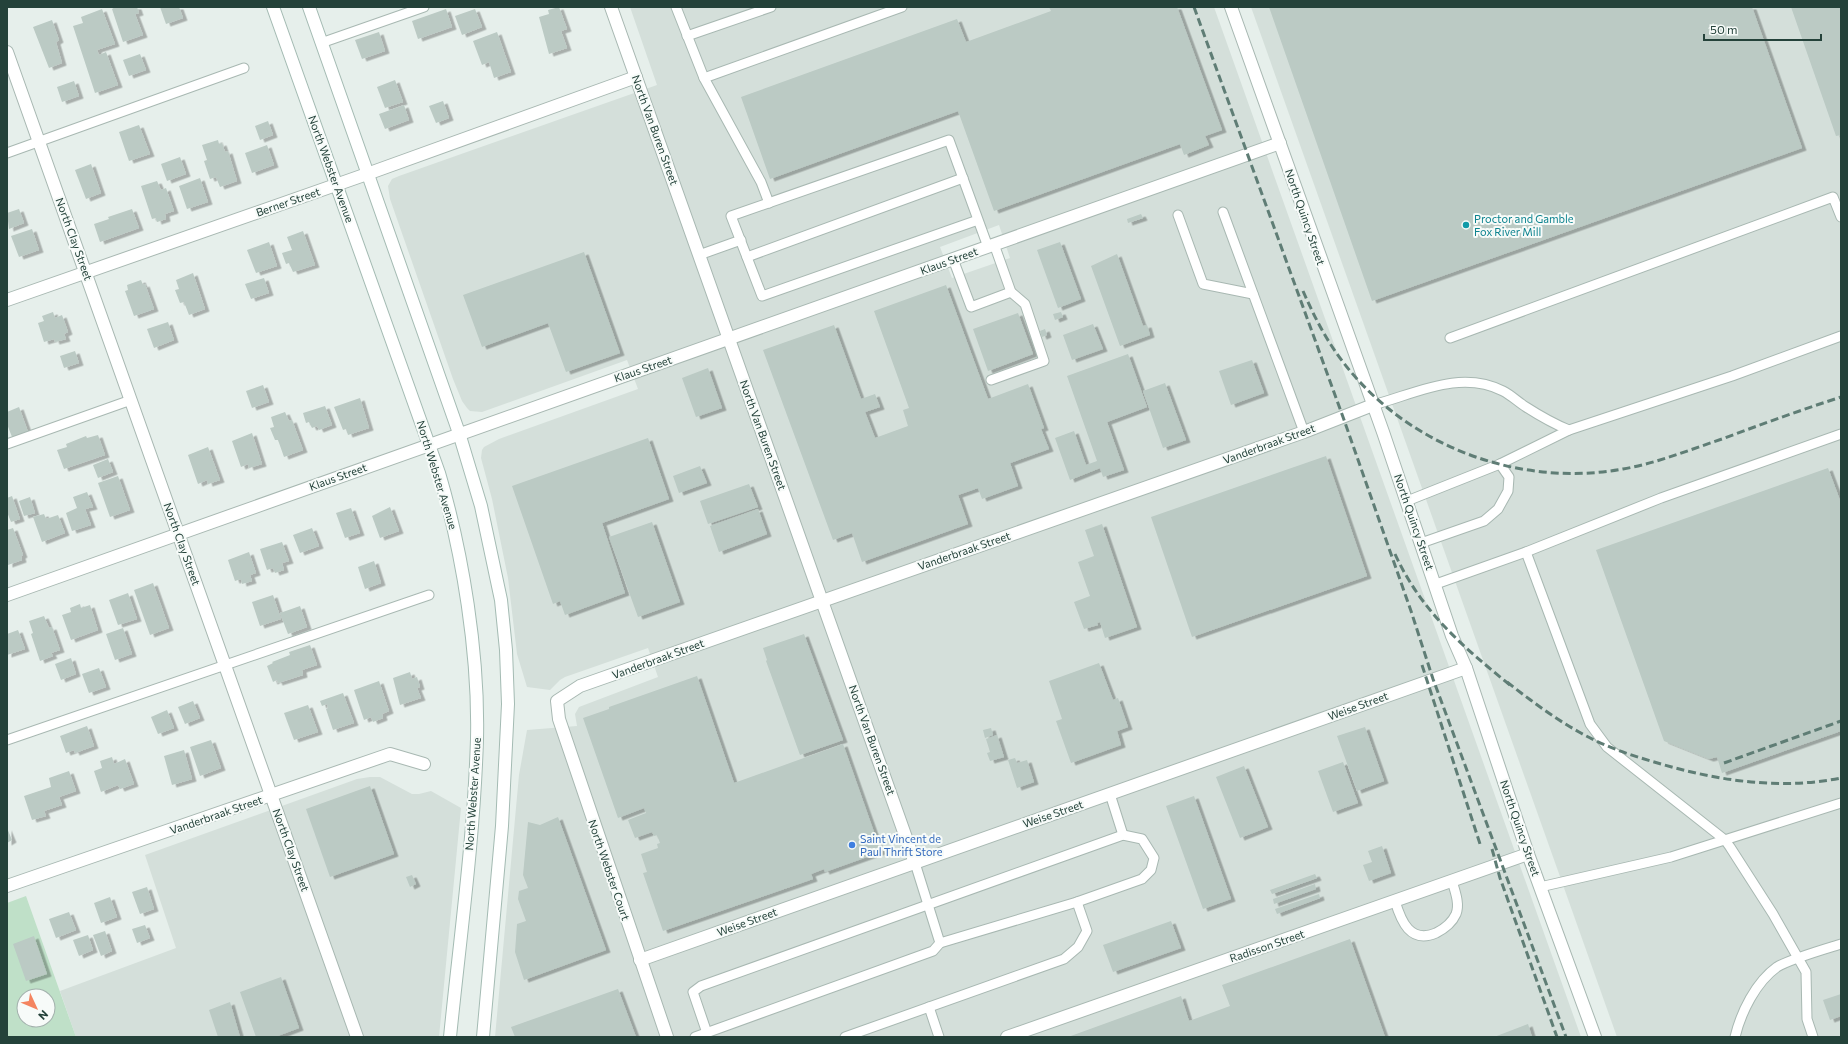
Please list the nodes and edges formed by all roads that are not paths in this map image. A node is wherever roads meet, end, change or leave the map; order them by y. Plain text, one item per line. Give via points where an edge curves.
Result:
1 (273, 7) edge
2 (308, 7) edge
3 (424, 7) edge
4 (611, 7) edge
5 (676, 7) edge
6 (771, 7) edge
7 (902, 7) edge
8 (1231, 7) edge
9 (688, 36) junction
10 (321, 43) junction
11 (7, 52) edge
12 (244, 68) dead end
13 (636, 77) junction
14 (704, 78) junction
15 (39, 142) junction
16 (1280, 143) junction
17 (7, 153) edge
18 (367, 174) junction
19 (963, 178) junction
20 (337, 185) junction
21 (1841, 192) edge
22 (1833, 197) junction
23 (769, 202) junction
24 (1224, 212) dead end
25 (1178, 215) dead end
26 (1841, 217) edge
27 (978, 220) junction
28 (741, 240) junction
29 (991, 245) junction
30 (699, 255) junction
31 (747, 257) junction
32 (953, 259) junction
33 (85, 272) junction
34 (1011, 292) junction
35 (1253, 294) junction
36 (7, 300) edge
37 (1841, 336) edge
38 (1450, 338) dead end
39 (729, 339) junction
40 (991, 380) dead end
41 (131, 400) junction
42 (1373, 405) junction
43 (1569, 430) junction
44 (1304, 432) junction
45 (460, 433) junction
46 (1841, 434) edge
47 (7, 444) edge
48 (429, 444) junction
49 (1500, 464) junction
50 (1406, 501) junction
51 (178, 534) junction
52 (1421, 543) junction
53 (1526, 552) junction
54 (1436, 584) junction
55 (429, 594) dead end
56 (7, 595) edge
57 (822, 601) junction
58 (225, 665) junction
59 (1466, 668) junction
60 (557, 701) joint
61 (7, 740) edge
62 (424, 764) dead end
63 (1110, 794) junction
64 (272, 796) junction
65 (1841, 803) edge
66 (1123, 835) junction
67 (1725, 840) junction
68 (1528, 854) junction
69 (915, 863) junction
70 (1452, 881) junction
71 (7, 886) edge
72 (1540, 887) junction
73 (1395, 901) junction
74 (1077, 902) junction
75 (928, 905) junction
76 (940, 943) junction
77 (1841, 944) edge
78 (1798, 959) junction
79 (640, 960) junction
80 (929, 1007) junction
81 (707, 1033) junction
82 (357, 1037) edge
83 (450, 1037) edge
84 (483, 1037) edge
85 (667, 1037) edge
86 (695, 1037) edge
87 (845, 1037) edge
88 (939, 1037) edge
89 (1007, 1037) edge
90 (1595, 1037) edge
91 (1736, 1037) edge
92 (1813, 1037) edge

1 - 20 street, North Webster Avenue
2 - 10 street
3 - 10 lane
4 - 13 street, North Van Buren Street
5 - 9 lane
6 - 9 lane
7 - 14 lane
8 - 16 street, North Quincy Street
9 - 14 lane
10 - 18 street
11 - 15 street, North Clay Street
12 - 15 lane
13 - 18 street, Berner Street
13 - 30 street, North Van Buren Street
14 - 23 lane via 761,182
15 - 17 lane
15 - 33 street, North Clay Street
16 - 29 street, Klaus Street
16 - 42 street, North Quincy Street
18 - 20 street, Berner Street
18 - 45 street
19 - 23 lane via 949,140
19 - 27 lane
19 - 31 lane
20 - 33 street, Berner Street
20 - 48 street, North Webster Avenue
21 - 22 lane
22 - 26 lane
22 - 38 lane
23 - 28 lane via 731,216
24 - 35 lane
25 - 35 lane via 1203,284
27 - 29 lane
27 - 31 lane via 762,296
28 - 30 lane
28 - 31 lane
29 - 32 street, Klaus Street
29 - 34 lane
30 - 39 street, North Van Buren Street
32 - 34 lane via 971,307
32 - 39 street, Klaus Street
33 - 36 street, Berner Street
33 - 41 street, North Clay Street
34 - 40 lane via 1025,304 1044,361
35 - 44 lane
37 - 43 lane via 1732,376
39 - 45 street, Klaus Street
39 - 57 street, North Van Buren Street
41 - 47 lane
41 - 51 street, North Clay Street
42 - 43 lane via 1451,382 1471,381 1504,391 1551,422
42 - 44 street, Vanderbraak Street
42 - 50 street, North Quincy Street
43 - 49 lane
44 - 57 street, Vanderbraak Street
45 - 48 street, Klaus Street
45 - 84 street via 476,483 495,568 501,600 507,676 502,819
46 - 53 lane via 1661,498
48 - 51 street, Klaus Street
48 - 83 street, North Webster Avenue via 446,497 459,557 470,629 476,710 475,791
49 - 50 lane
49 - 52 lane via 1509,477 1508,491 1498,509 1484,521
50 - 52 street, North Quincy Street
51 - 56 street, Klaus Street
51 - 58 street, North Clay Street
52 - 54 street, North Quincy Street
53 - 54 lane
53 - 67 lane via 1590,724 1608,747
54 - 59 street, North Quincy Street via 1452,636
55 - 58 lane
57 - 60 street, Vanderbraak Street via 580,686
57 - 69 street, North Van Buren Street
58 - 61 lane
58 - 64 street, North Clay Street
59 - 63 street, Weise Street
59 - 68 street, North Quincy Street
60 - 79 street, North Webster Court via 558,719
62 - 64 street, Vanderbraak Street via 390,754
63 - 66 lane
63 - 69 street, Weise Street
64 - 71 street, Vanderbraak Street
64 - 82 street, North Clay Street
65 - 67 lane
66 - 74 lane via 1142,839 1154,858 1152,870 1142,879
66 - 75 lane
67 - 72 lane via 1671,857
67 - 78 lane via 1747,872
68 - 70 street, Radisson Street
68 - 72 street, North Quincy Street
69 - 75 lane
69 - 79 street, Weise Street
70 - 73 street, Radisson Street
70 - 73 lane via 1457,902 1456,914 1443,930 1428,936 1413,933 1404,925
72 - 90 street, North Quincy Street
73 - 89 street, Radisson Street
74 - 76 lane
74 - 80 lane via 1087,930 1078,947 1064,959
75 - 76 lane
75 - 81 lane via 701,986 694,992
76 - 81 lane via 933,951
77 - 78 lane
78 - 91 lane via 1778,967 1764,981 1747,1004
78 - 92 lane via 1806,972 1807,1019
79 - 85 street, North Webster Court
80 - 87 lane
80 - 88 lane
81 - 86 lane

